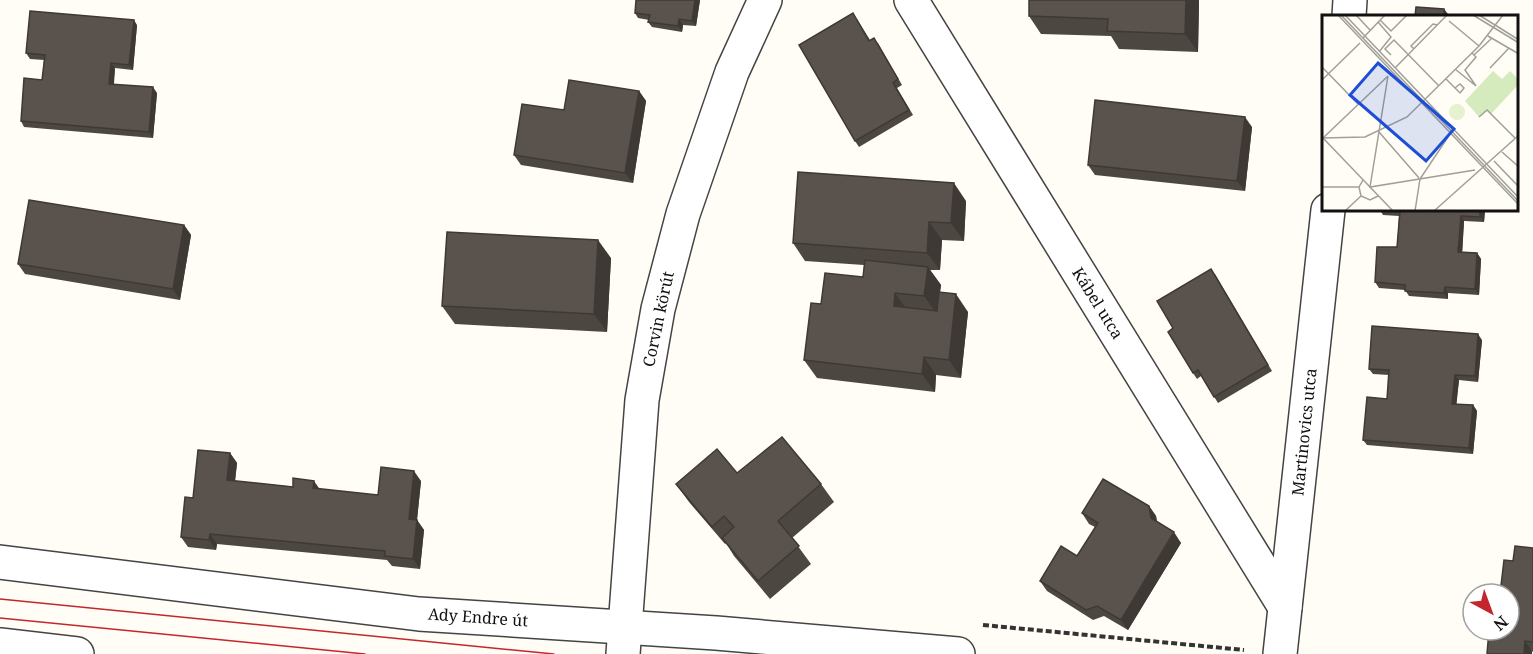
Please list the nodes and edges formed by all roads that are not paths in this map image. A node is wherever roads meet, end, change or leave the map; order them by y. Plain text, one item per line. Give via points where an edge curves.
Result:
1 (765, 0) edge
2 (911, 0) edge
3 (1350, 0) edge
4 (1349, 15) edge
5 (1328, 212) edge
6 (0, 562) edge
7 (1286, 607) junction
8 (624, 640) edge
9 (0, 645) edge
10 (77, 654) edge
11 (958, 654) edge
12 (1280, 654) edge

1 - 8 street, Corvin körút via 732,72 684,214 658,309 642,400
2 - 7 street, Kábel utca
3 - 4 street
5 - 7 street, Martinovics utca
6 - 8 street, Ady Endre út
7 - 12 street, Martinovics utca
8 - 11 street, Ady Endre út
9 - 10 street

